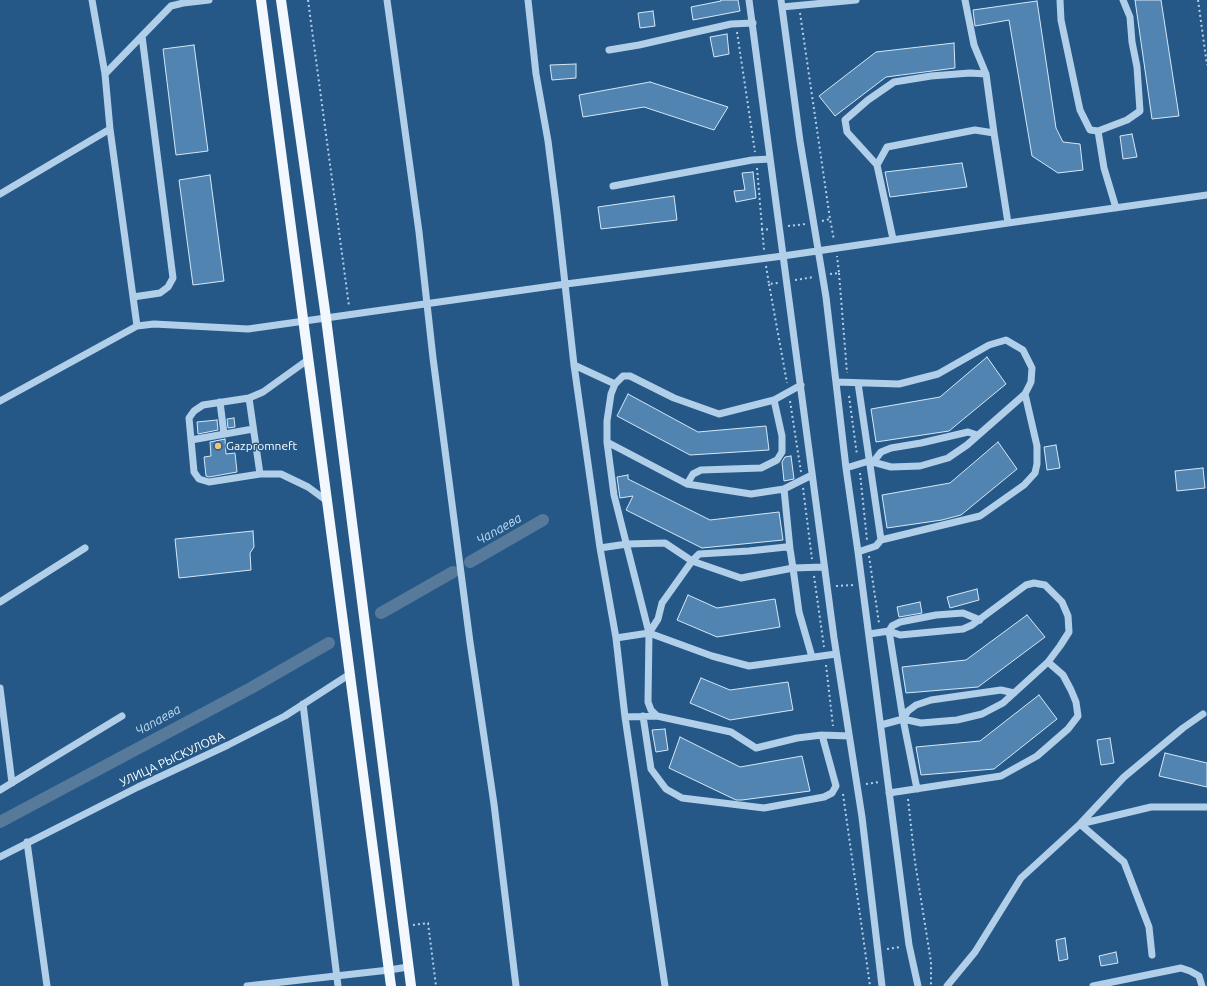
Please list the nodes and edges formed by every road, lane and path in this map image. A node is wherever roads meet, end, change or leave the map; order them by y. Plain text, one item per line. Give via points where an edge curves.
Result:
1 (92, 0) edge
2 (209, 0) edge
3 (261, 0) edge
4 (281, 0) edge
5 (308, 0) edge
6 (387, 0) edge
7 (528, 0) edge
8 (749, 0) edge
9 (856, 0) edge
10 (965, 0) edge
11 (1060, 0) edge
12 (1123, 0) edge
13 (1198, 0) edge
14 (781, 4) edge
15 (799, 6) junction
16 (753, 23) junction
17 (736, 24) junction
18 (142, 36) junction
19 (609, 50) dead end
20 (1207, 64) edge
21 (105, 74) junction
22 (986, 74) junction
23 (110, 129) junction
24 (1098, 131) junction
25 (994, 134) junction
26 (770, 158) junction
27 (756, 160) junction
28 (877, 165) junction
29 (613, 186) dead end
30 (0, 194) edge
31 (1207, 195) edge
32 (1116, 208) junction
33 (830, 219) junction
34 (813, 223) junction
35 (1008, 223) junction
36 (779, 228) junction
37 (761, 230) junction
38 (892, 239) junction
39 (836, 247) junction
40 (818, 250) junction
41 (783, 256) junction
42 (765, 258) junction
43 (822, 276) junction
44 (786, 282) junction
45 (566, 284) junction
46 (769, 284) junction
47 (133, 297) junction
48 (426, 304) junction
49 (350, 314) junction
50 (326, 318) junction
51 (304, 322) junction
52 (136, 326) junction
53 (309, 359) junction
54 (574, 365) junction
55 (836, 382) junction
56 (858, 383) junction
57 (615, 384) junction
58 (801, 384) junction
59 (789, 391) junction
60 (1025, 394) junction
61 (249, 398) junction
62 (0, 400) edge
63 (774, 400) junction
64 (220, 402) junction
65 (253, 429) junction
66 (224, 434) junction
67 (978, 435) junction
68 (192, 440) junction
69 (607, 442) junction
70 (872, 461) junction
71 (846, 468) junction
72 (260, 474) junction
73 (812, 476) junction
74 (802, 480) junction
75 (687, 484) junction
76 (784, 489) junction
77 (327, 501) junction
78 (881, 540) junction
79 (627, 544) junction
80 (85, 548) dead end
81 (600, 548) junction
82 (790, 549) junction
83 (858, 552) junction
84 (692, 561) junction
85 (812, 567) junction
86 (824, 567) junction
87 (793, 568) junction
88 (863, 584) junction
89 (827, 587) junction
90 (0, 602) edge
91 (980, 620) junction
92 (889, 631) junction
93 (649, 633) junction
94 (869, 634) junction
95 (616, 638) junction
96 (836, 654) junction
97 (825, 656) junction
98 (812, 657) junction
99 (1048, 662) junction
100 (350, 674) junction
101 (0, 688) edge
102 (1014, 693) junction
103 (303, 704) junction
104 (1203, 714) dead end
105 (122, 716) dead end
106 (644, 716) junction
107 (657, 716) junction
108 (625, 717) junction
109 (903, 719) junction
110 (881, 725) junction
111 (822, 735) junction
112 (834, 736) junction
113 (849, 736) junction
114 (888, 781) junction
115 (12, 783) junction
116 (857, 785) junction
117 (917, 788) junction
118 (0, 790) edge
119 (842, 790) dead end
120 (889, 793) junction
121 (1207, 807) edge
122 (1080, 824) junction
123 (27, 842) junction
124 (0, 857) edge
125 (403, 926) junction
126 (909, 945) junction
127 (878, 951) junction
128 (1152, 955) dead end
129 (408, 967) junction
130 (389, 970) junction
131 (337, 976) junction
132 (1136, 977) junction
133 (47, 986) edge
134 (247, 986) edge
135 (338, 986) edge
136 (391, 986) edge
137 (411, 986) edge
138 (436, 986) edge
139 (516, 986) edge
140 (665, 986) edge
141 (870, 986) edge
142 (882, 986) edge
143 (918, 986) edge
144 (947, 986) edge
145 (1093, 986) edge
146 (1137, 986) edge
147 (1202, 986) edge

1 - 21 street
2 - 18 street via 171,6
3 - 51 main road
4 - 50 main road
5 - 49 path
6 - 48 street via 419,232
7 - 45 street
8 - 16 street
9 - 15 street
10 - 22 street via 974,45
11 - 24 street via 1061,20 1080,110 1090,130
12 - 24 street via 1130,17 1140,111 1126,120
13 - 20 path
14 - 15 street
14 - 34 street
15 - 33 path
16 - 17 street
16 - 26 street
17 - 19 street
17 - 27 path
18 - 21 street
18 - 47 street via 173,278 168,287 160,293
21 - 23 street
22 - 25 street
22 - 28 street via 931,76 894,82 862,105 845,120 847,132
23 - 30 street
23 - 47 street
24 - 32 street via 1104,168
25 - 28 street via 975,130 887,147
25 - 35 street
26 - 27 street
26 - 36 street
27 - 29 street
27 - 37 path
28 - 38 street
31 - 32 street
32 - 35 street
33 - 34 path
33 - 39 path
34 - 36 path
34 - 40 street
35 - 38 street
36 - 37 path
36 - 41 street
37 - 42 path
38 - 39 street
39 - 40 street
39 - 43 path via 839,273
40 - 41 street
40 - 43 street
41 - 42 street
41 - 44 street
42 - 45 street
42 - 46 path
43 - 44 path
43 - 55 street
44 - 46 path
44 - 58 street
45 - 48 street
45 - 54 street
46 - 59 path
47 - 52 street
48 - 49 street
48 - 139 street via 494,804
49 - 50 street
50 - 51 street
50 - 125 main road
51 - 52 street via 248,329 154,324
51 - 53 main road
52 - 62 street
53 - 61 street via 263,392
53 - 77 main road
54 - 57 street
54 - 81 street
55 - 56 street
55 - 71 street
56 - 60 street via 899,384 938,374 988,345 1006,340 1023,350 1032,368 1031,382
56 - 70 street
57 - 63 street via 623,376 630,376 674,398 719,414
57 - 69 street via 607,421
58 - 59 street
58 - 73 street
59 - 63 street
59 - 74 path
60 - 67 street
60 - 78 street via 1037,446 1038,464 1035,473 1024,485 980,516
61 - 64 street
61 - 65 street
63 - 75 street via 782,436 782,452 777,460 761,468 701,470 694,474
64 - 66 street
64 - 68 street via 203,405 194,410 189,418
65 - 66 street
65 - 72 street
66 - 68 street
67 - 70 street via 968,432 890,448 881,452
67 - 70 street via 948,458 920,466 891,466
68 - 72 street via 194,472 199,479 209,482
69 - 75 street
69 - 79 street via 614,495
70 - 71 street
70 - 78 street
71 - 83 street
72 - 77 street via 281,474 308,487
73 - 74 street
73 - 86 street
74 - 76 street
74 - 85 path
75 - 76 street via 751,494
76 - 82 street
77 - 100 main road
78 - 83 street via 876,546
79 - 81 street
79 - 84 street via 665,543
79 - 93 street
80 - 90 street
81 - 95 street
82 - 84 street via 786,547 699,554
82 - 87 street
83 - 88 street
84 - 87 street via 741,578
84 - 93 street via 662,603 658,619
85 - 86 street
85 - 87 street
85 - 97 path
86 - 89 street
87 - 98 street via 799,612
88 - 89 path
88 - 94 street
89 - 96 street
91 - 92 street via 963,629 948,631 900,635
91 - 92 street via 963,613 936,615 900,622
91 - 99 street via 1026,585 1045,585 1062,602 1068,616 1069,632
92 - 94 street
92 - 109 street
93 - 95 street
93 - 98 street via 712,656 749,666
93 - 107 street via 648,702
94 - 110 street
95 - 108 street
96 - 97 street
96 - 113 street
97 - 98 street
97 - 112 path
99 - 102 street
99 - 117 street via 1063,675 1076,702 1078,716 1068,729 1037,756 1001,776
100 - 103 street, УЛИЦА РЫСКУЛОВА
100 - 130 main road
101 - 115 street
102 - 109 street via 1003,703 982,714 958,720 921,723
102 - 109 street via 1001,690 931,700 916,704 908,710
103 - 123 street, УЛИЦА РЫСКУЛОВА via 228,745 138,786
103 - 131 street
104 - 122 street via 1124,777
105 - 115 street
106 - 107 street
106 - 108 street
106 - 111 street via 651,769 666,789 682,798 764,808 824,797 832,793 836,786
107 - 111 street via 730,732 756,748
108 - 140 street
109 - 110 street
109 - 117 street
110 - 114 street
111 - 112 street
112 - 113 street
113 - 116 street
114 - 116 path
114 - 120 street
115 - 118 street
116 - 127 street
117 - 120 street
119 - 141 path
120 - 126 street
121 - 122 street via 1151,807
122 - 128 street via 1124,862 1149,927
122 - 144 street via 1021,878 975,952
123 - 124 street, УЛИЦА РЫСКУЛОВА
123 - 133 street
125 - 129 main road
125 - 138 path via 428,923
126 - 127 path
126 - 143 street
127 - 142 street
129 - 130 street
129 - 137 main road
130 - 131 street
130 - 136 main road
131 - 134 street
131 - 135 street
132 - 145 street
132 - 146 street
132 - 147 street via 1181,968 1199,976

